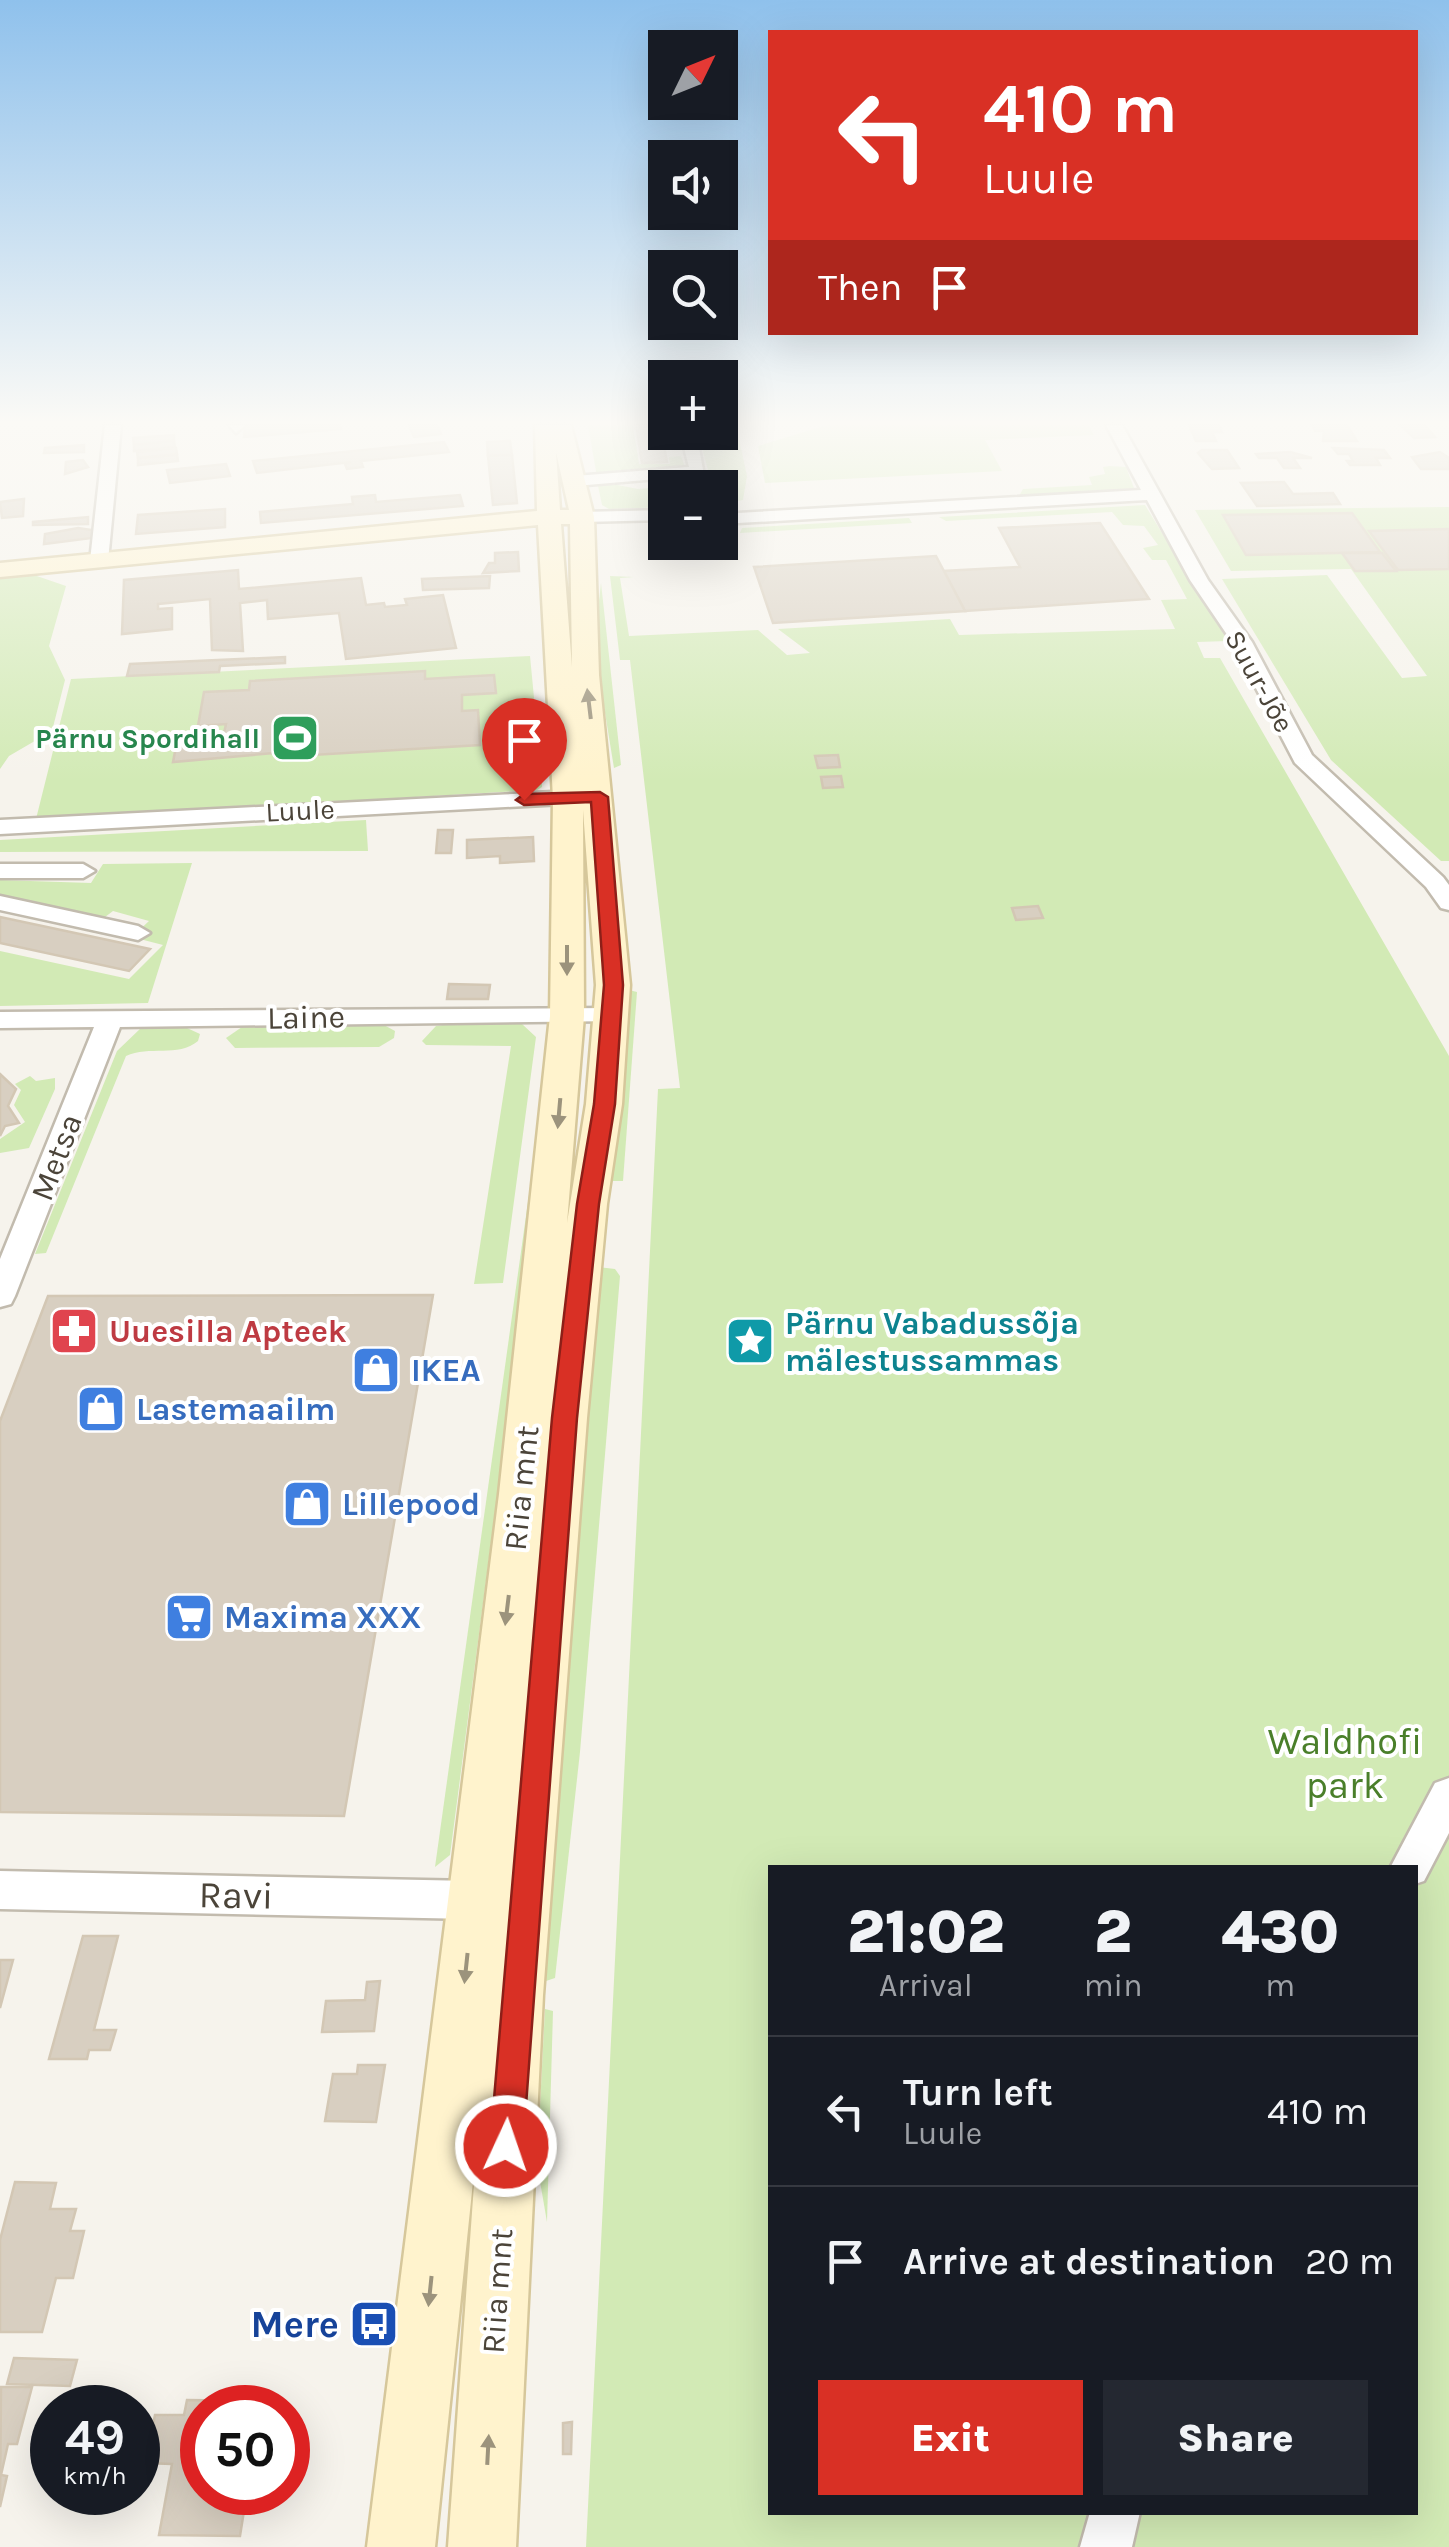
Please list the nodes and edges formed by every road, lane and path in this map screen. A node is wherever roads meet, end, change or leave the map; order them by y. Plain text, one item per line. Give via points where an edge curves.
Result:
1 (101, 544) edge
2 (265, 544) edge
3 (322, 544) edge
4 (552, 544) edge
5 (583, 544) edge
6 (1179, 544) edge
7 (99, 561) junction
8 (0, 570) edge
9 (584, 798) junction
10 (0, 826) edge
11 (0, 871) edge
12 (83, 871) dead end
13 (0, 903) edge
14 (1449, 903) edge
15 (138, 933) dead end
16 (589, 1016) junction
17 (110, 1019) junction
18 (0, 1020) edge
19 (0, 1222) edge
20 (30, 1223) junction
21 (0, 1296) edge
22 (1449, 1795) edge
23 (1412, 1865) edge
24 (0, 1890) edge
25 (472, 1900) junction
26 (1115, 2515) edge
27 (401, 2547) edge
28 (482, 2547) edge
29 (1106, 2547) edge

1 - 7 street
2 - 7 main road
3 - 7 main road
4 - 9 main road, Riia mnt
9 -> 5 main road, Riia mnt
6 - 14 street, Suur-Jõe via 1242,642 1302,758 1435,882
7 - 8 main road
9 - 10 street, Luule
9 -> 16 main road, Riia mnt
9 - 16 main road, Riia mnt via 613,985
11 - 12 street
13 - 15 street
16 - 17 street, Laine
16 -> 25 main road, Riia mnt
28 -> 16 main road, Riia mnt via 515,1994 565,1418
17 - 18 street, Laine
17 - 20 street, Metsa
19 - 20 street
20 - 21 street, Metsa
22 - 23 street
24 - 25 street, Ravi
25 -> 27 main road, Riia mnt
26 - 29 street

